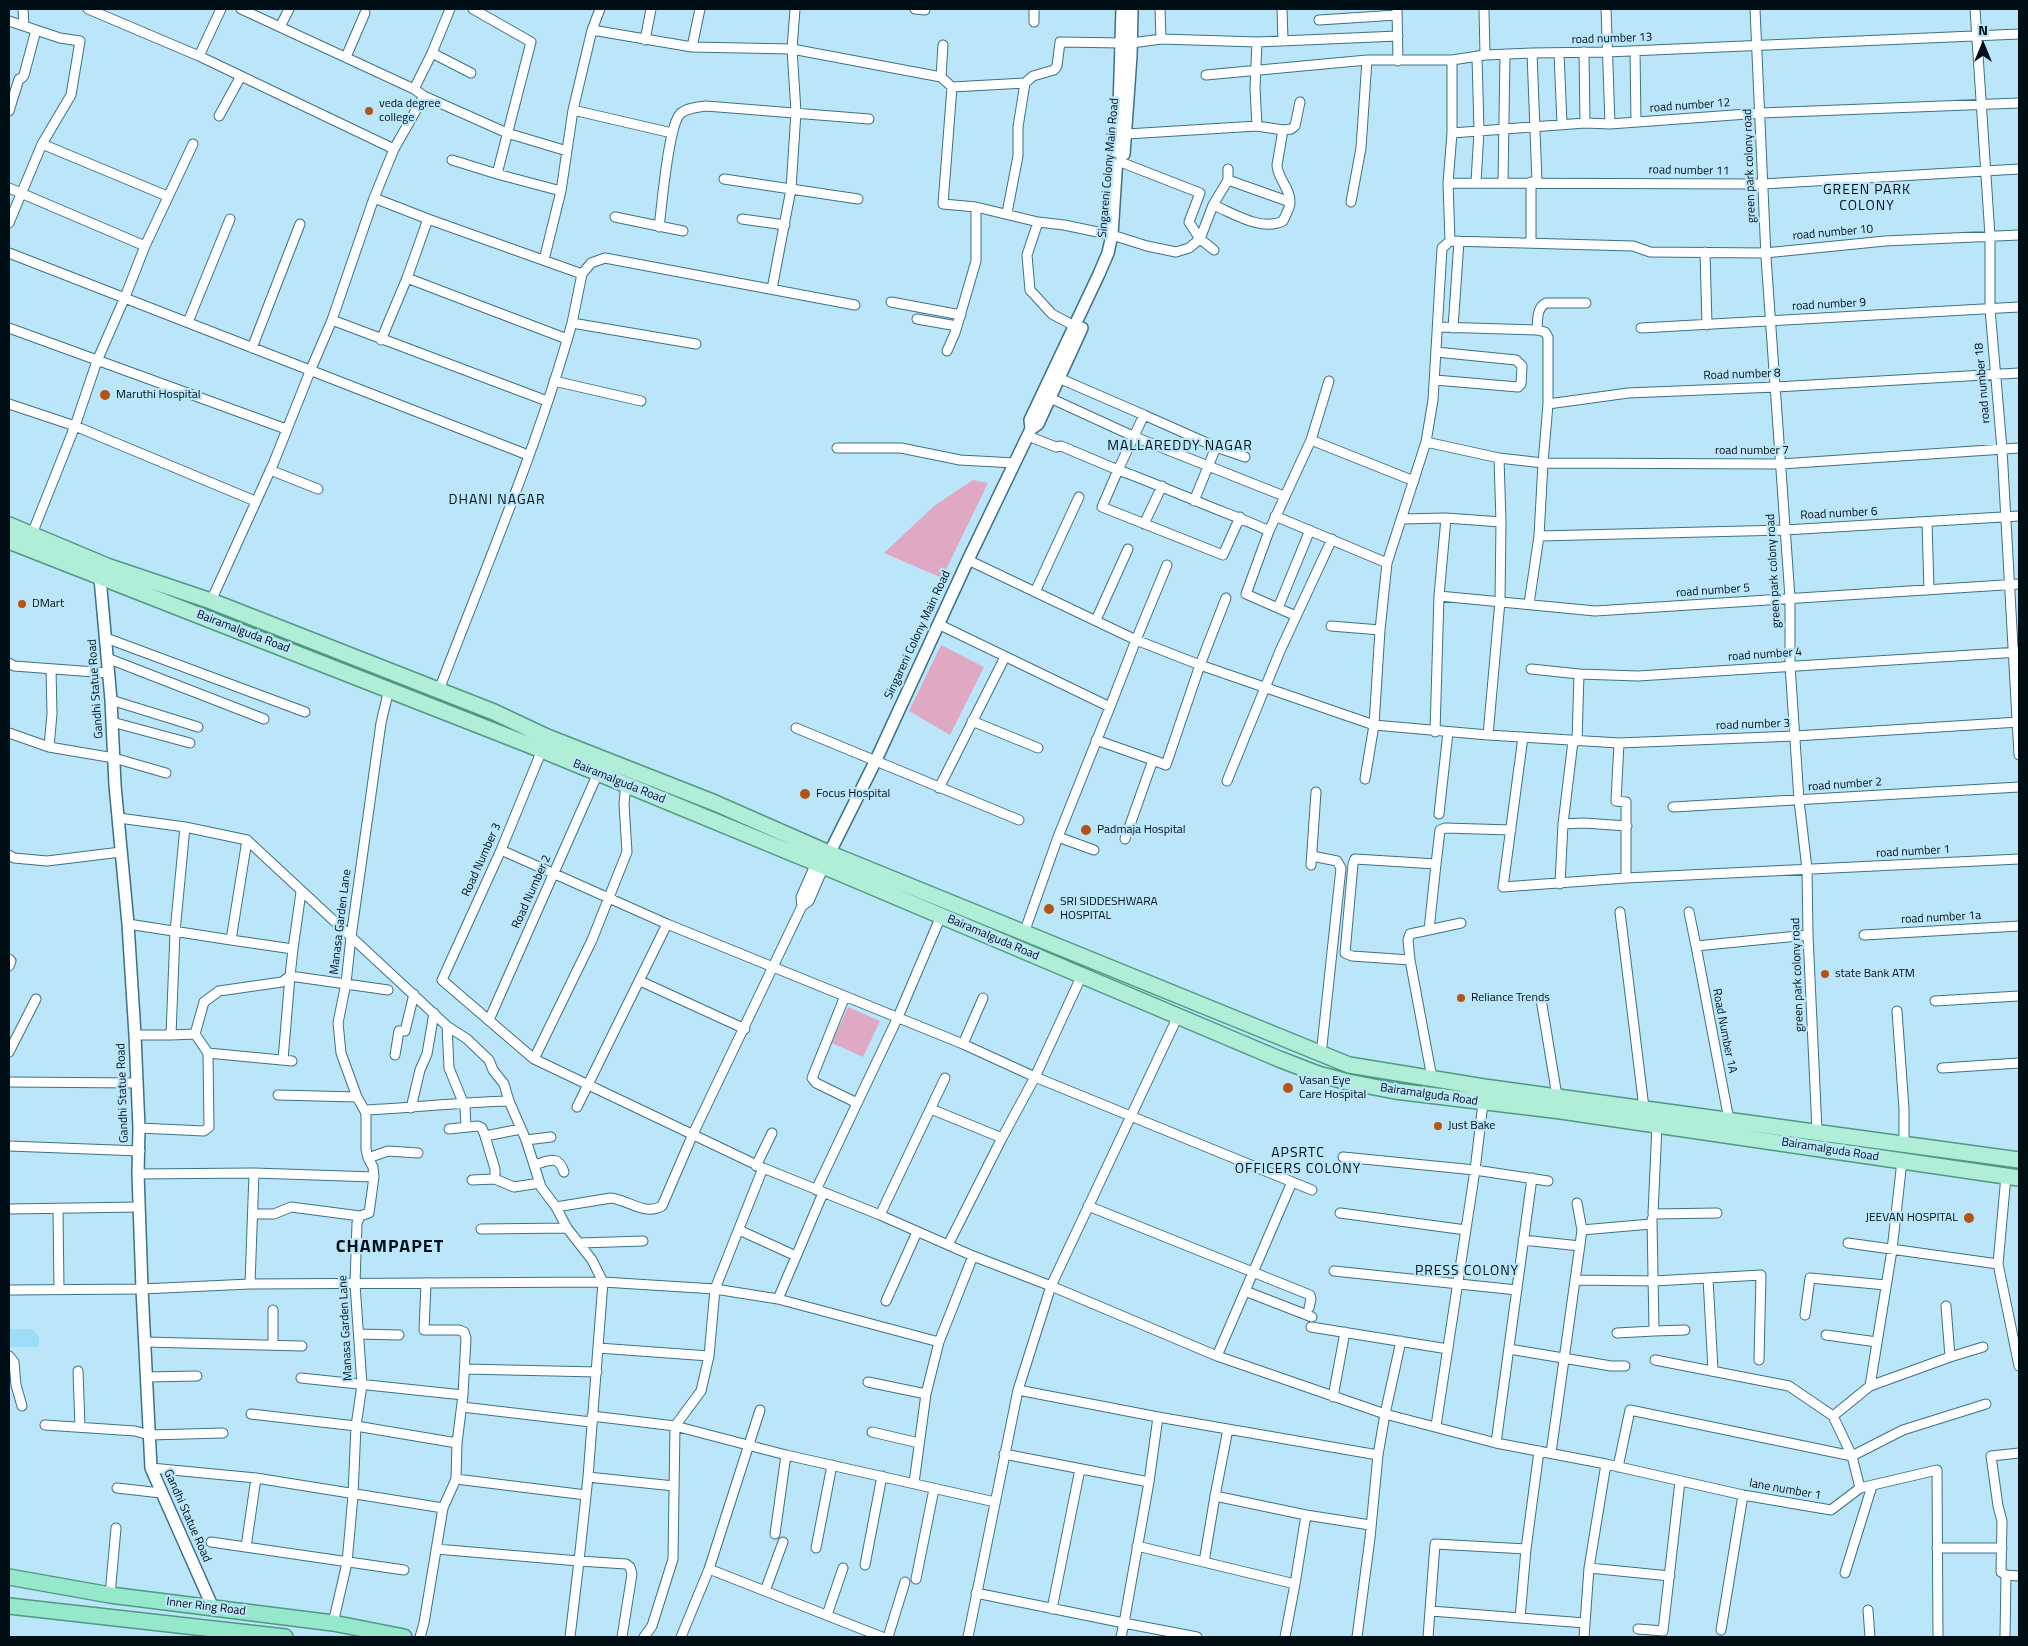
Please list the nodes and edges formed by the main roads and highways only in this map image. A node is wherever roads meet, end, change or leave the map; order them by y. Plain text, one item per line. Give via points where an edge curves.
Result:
1 (9, 525) edge
2 (9, 540) edge
3 (103, 572) junction
4 (823, 861) junction
5 (1344, 1063) junction
6 (1340, 1080) junction
7 (1955, 1152) junction
8 (2019, 1160) edge
9 (1952, 1169) junction
10 (2012, 1177) edge
11 (9, 1577) edge
12 (9, 1606) edge
13 (285, 1637) edge
14 (404, 1637) edge

1 - 3 main road, Bairamalguda Road
2 - 3 main road, Bairamalguda Road
3 - 4 main road, Bairamalguda Road
3 - 4 main road, Bairamalguda Road via 211,601 494,712 547,737 714,803
4 - 5 main road, Bairamalguda Road via 1024,933
4 - 6 main road, Bairamalguda Road via 942,916 1279,1059
5 - 6 main road
5 - 7 main road, Bairamalguda Road
6 - 9 main road, Bairamalguda Road via 1395,1091 1561,1111
7 - 8 main road, Bairamalguda Road
7 - 9 main road
9 - 10 main road, Bairamalguda Road
11 - 14 highway, Inner Ring Road via 110,1595 333,1623
12 - 13 highway, Inner Ring Road

